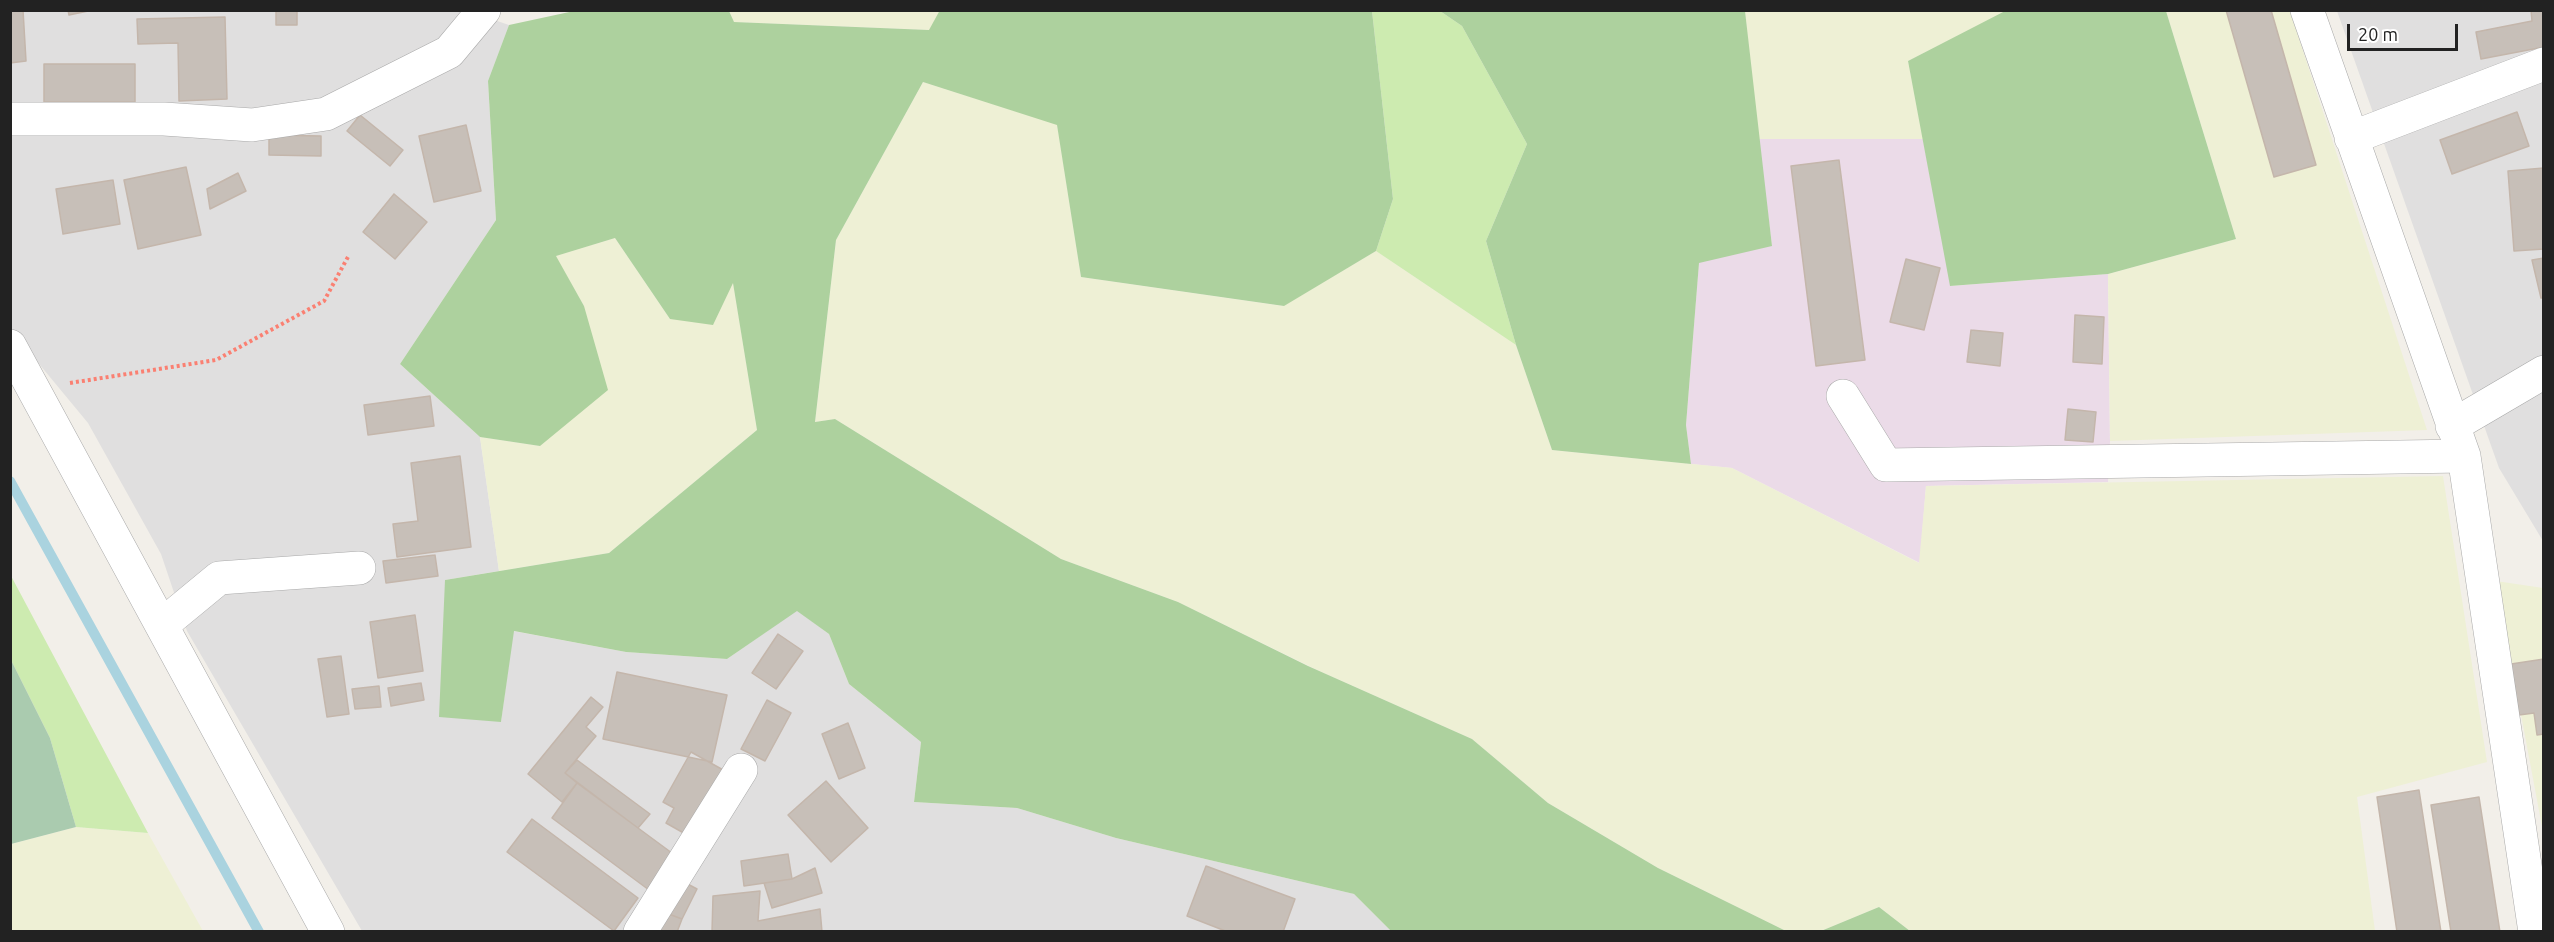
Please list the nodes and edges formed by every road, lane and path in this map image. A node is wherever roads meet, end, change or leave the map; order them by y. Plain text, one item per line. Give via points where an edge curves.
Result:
1 (484, 10) edge
2 (2307, 10) edge
3 (2544, 64) edge
4 (10, 119) edge
5 (2351, 138) junction
6 (349, 255) dead end
7 (10, 346) edge
8 (2544, 372) edge
9 (33, 388) junction
10 (1843, 396) dead end
11 (2452, 426) junction
12 (2464, 456) junction
13 (359, 568) dead end
14 (162, 625) junction
15 (741, 770) dead end
16 (2531, 820) edge
17 (328, 932) edge
18 (640, 932) edge
19 (2535, 932) edge

1 - 4 street via 449,52 326,114 252,125 164,119
2 - 5 street
3 - 5 street
5 - 11 street
6 - 9 path via 324,301 216,360
7 - 9 street
8 - 11 street
9 - 14 street
10 - 12 street via 1886,465
11 - 12 street
12 - 16 street
13 - 14 street via 219,578
14 - 17 street
15 - 18 street
16 - 19 street

